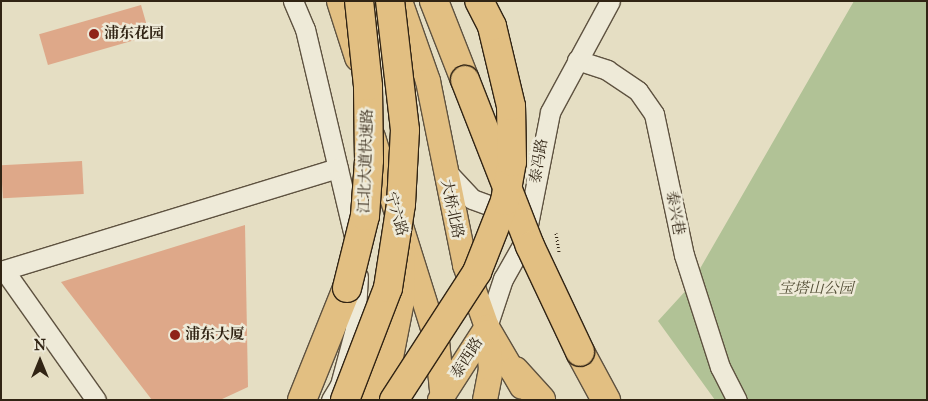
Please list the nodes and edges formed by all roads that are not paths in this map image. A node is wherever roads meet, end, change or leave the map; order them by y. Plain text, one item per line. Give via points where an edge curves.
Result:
1 (293, 1) edge
2 (331, 1) edge
3 (341, 1) edge
4 (359, 1) edge
5 (390, 1) edge
6 (400, 1) edge
7 (434, 1) edge
8 (479, 1) edge
9 (610, 1) edge
10 (577, 60) junction
11 (368, 86) junction
12 (338, 168) junction
13 (444, 168) junction
14 (535, 186) junction
15 (401, 231) junction
16 (487, 327) junction
17 (515, 371) junction
18 (442, 399) edge
19 (96, 400) edge
20 (302, 400) edge
21 (331, 400) edge
22 (345, 400) edge
23 (366, 400) edge
24 (394, 400) edge
25 (485, 400) edge
26 (528, 400) edge
27 (541, 400) edge
28 (606, 400) edge
29 (737, 400) edge

1 - 12 street via 305,29
2 - 15 main road, 宁六路
3 - 11 highway, bridge
4 - 11 highway, 江北大道快速路, bridge
5 - 22 highway, bridge via 405,130 401,204 388,288
6 - 13 main road, 大桥北路 via 428,82
7 - 28 highway, bridge via 530,246
8 - 24 highway, bridge via 492,26 511,106 512,162 505,201 477,272
9 - 10 street, 泰冯路
10 - 14 street, 泰冯路 via 550,112
10 - 29 street, 泰兴巷 via 607,70 638,91 654,114 684,255 720,367
11 - 20 highway, 江北大道快速路, bridge via 365,216 332,333
12 - 19 street via 4,270
12 - 21 street via 358,255 355,329 340,385
13 - 14 street via 472,199 498,208 522,202
13 - 16 main road, 大桥北路 via 465,265
14 - 16 street, 泰冯路 via 525,240 503,279
15 - 18 main road, 宁六路 via 437,340
15 - 23 highway via 396,330 387,367
16 - 17 main road, 大桥北路
16 - 18 main road, 泰西路
16 - 25 main road, 泰西路 via 491,370
17 - 26 main road
17 - 27 highway, 大桥北路

